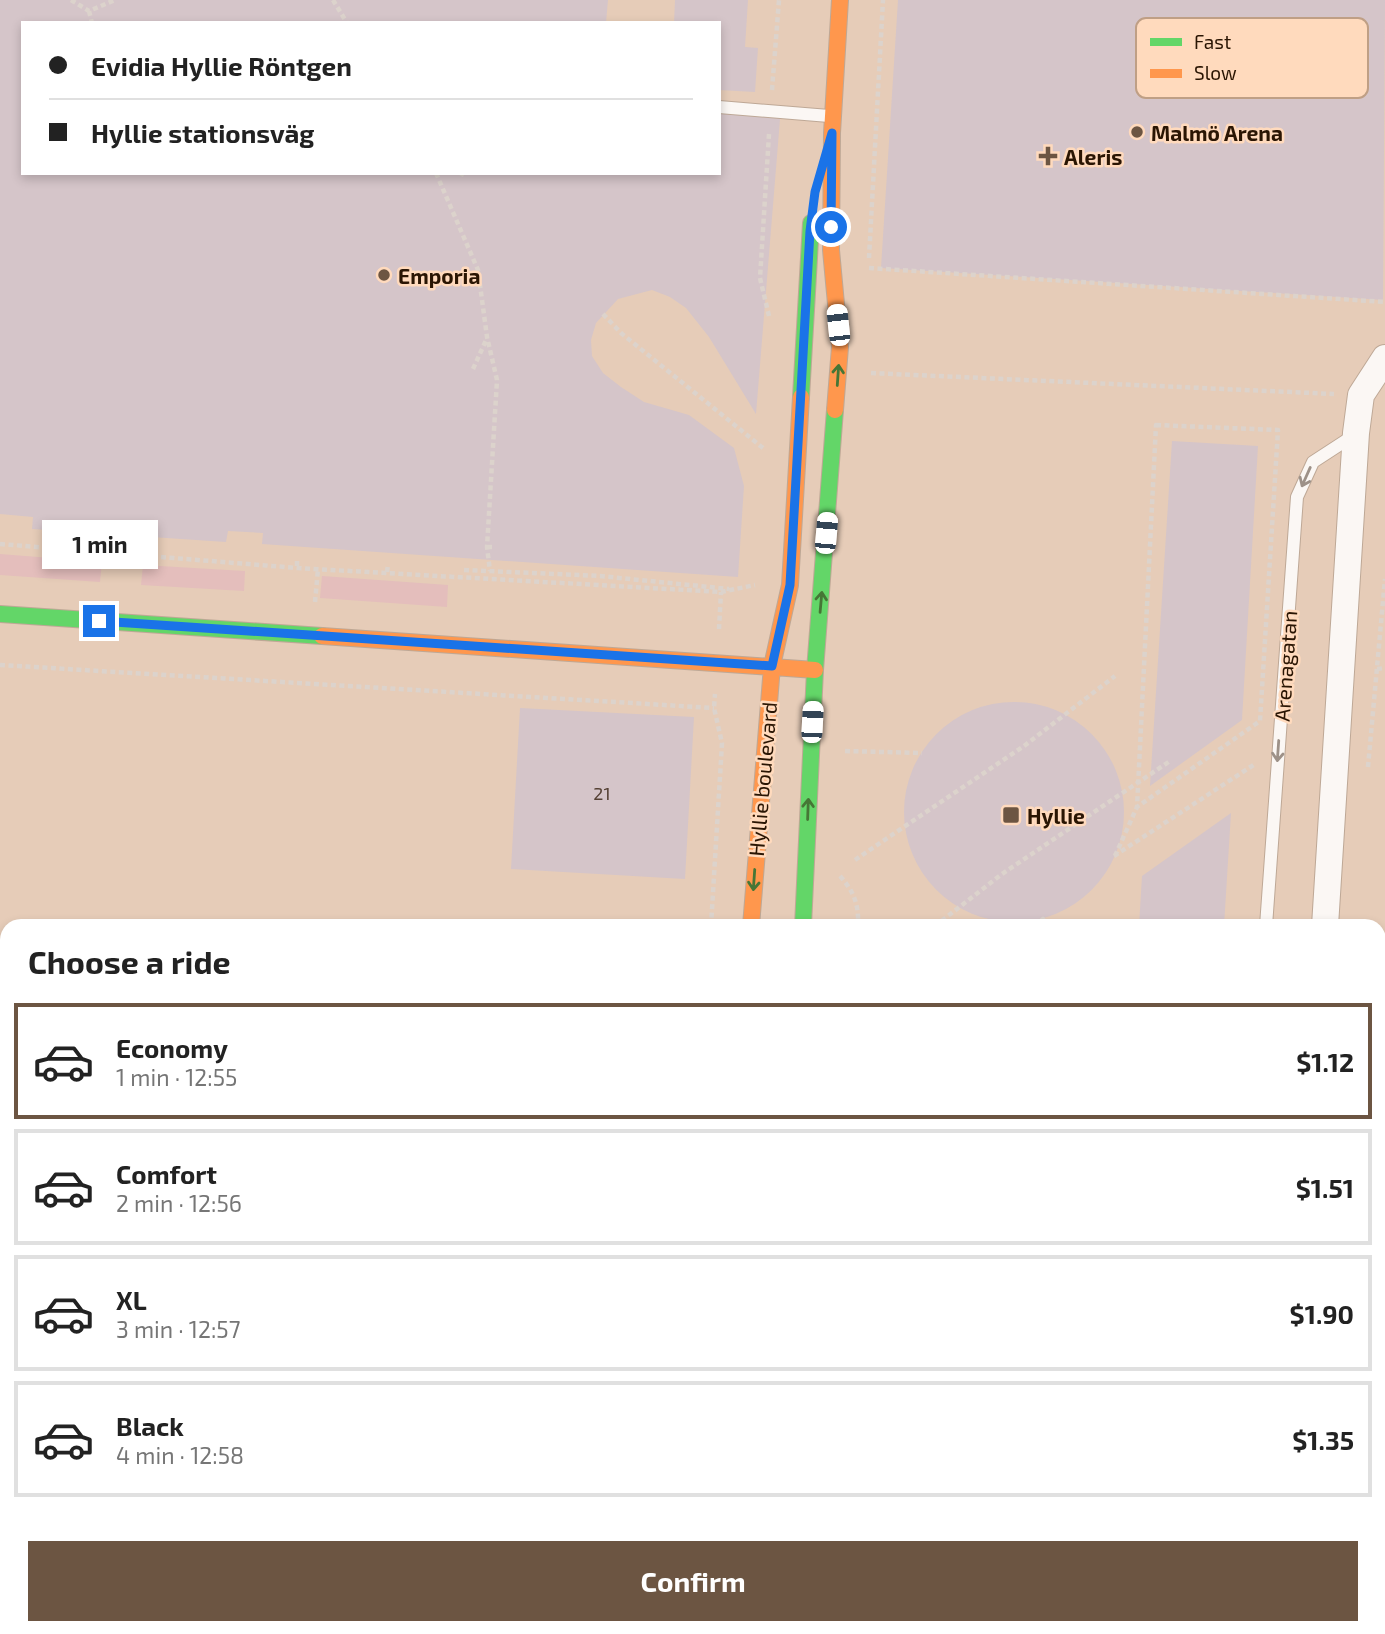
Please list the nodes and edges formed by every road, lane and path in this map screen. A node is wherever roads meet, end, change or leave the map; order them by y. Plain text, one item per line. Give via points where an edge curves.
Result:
1 (71, 0) edge
2 (115, 0) edge
3 (332, 0) edge
4 (779, 0) edge
5 (841, 0) edge
6 (883, 0) edge
7 (89, 11) junction
8 (92, 21) edge
9 (346, 21) edge
10 (721, 107) edge
11 (771, 111) junction
12 (833, 116) junction
13 (832, 133) junction
14 (437, 175) edge
15 (1385, 302) edge
16 (603, 314) dead end
17 (772, 327) dead end
18 (487, 337) junction
19 (1385, 358) edge
20 (473, 369) dead end
21 (863, 373) dead end
22 (1361, 395) junction
23 (1356, 433) junction
24 (765, 435) dead end
25 (764, 449) junction
26 (763, 462) dead end
27 (0, 544) edge
28 (487, 547) junction
29 (495, 547) dead end
30 (297, 561) dead end
31 (388, 565) dead end
32 (297, 568) junction
33 (464, 570) dead end
34 (490, 571) junction
35 (387, 572) junction
36 (754, 572) dead end
37 (1385, 579) edge
38 (753, 585) dead end
39 (737, 590) dead end
40 (721, 592) dead end
41 (1384, 600) edge
42 (0, 614) edge
43 (0, 665) edge
44 (772, 666) junction
45 (1385, 668) edge
46 (1377, 669) junction
47 (815, 670) junction
48 (1115, 676) dead end
49 (837, 750) dead end
50 (922, 753) dead end
51 (1170, 761) dead end
52 (1278, 765) junction
53 (1367, 769) dead end
54 (1138, 781) junction
55 (1137, 807) junction
56 (855, 860) dead end
57 (711, 919) edge
58 (752, 919) edge
59 (803, 919) edge
60 (944, 919) edge
61 (1267, 919) edge
62 (1325, 919) edge

1 - 7 path
2 - 7 path
3 - 9 path
4 - 11 path
5 - 12 street, Hyllie boulevard
6 - 15 path via 869,268
7 - 8 path
10 - 11 lane
11 - 12 lane
11 - 17 path via 760,278
12 - 13 street, Hyllie boulevard
13 - 44 street, Hyllie boulevard via 814,198 790,585
47 -> 13 street, Hyllie boulevard via 840,347 831,250
14 - 18 path via 478,270
16 - 25 path
18 - 20 path
18 - 28 path via 497,380
19 - 22 street
21 - 22 path
22 - 23 street
23 -> 52 lane, Arenagatan via 1312,462 1297,497
23 - 62 street
24 - 25 path
25 - 26 path
27 - 32 path
28 - 29 path
28 - 34 path
30 - 32 path
31 - 35 path
32 - 35 path
33 - 34 path
34 - 39 path
35 - 40 path
36 - 38 path
37 - 41 path
41 - 46 path
42 - 44 street
43 - 57 path via 714,708 722,743
44 - 47 street
44 -> 58 street, Hyllie boulevard
45 - 46 path
46 - 53 path
59 -> 47 street, Hyllie boulevard
48 - 56 path via 1015,752
49 - 50 path
51 - 54 path
52 - 55 path via 1252,764 1114,856
52 - 61 lane, Arenagatan
54 - 55 path
54 - 55 path via 1156,425 1278,430 1260,721
54 - 60 path

